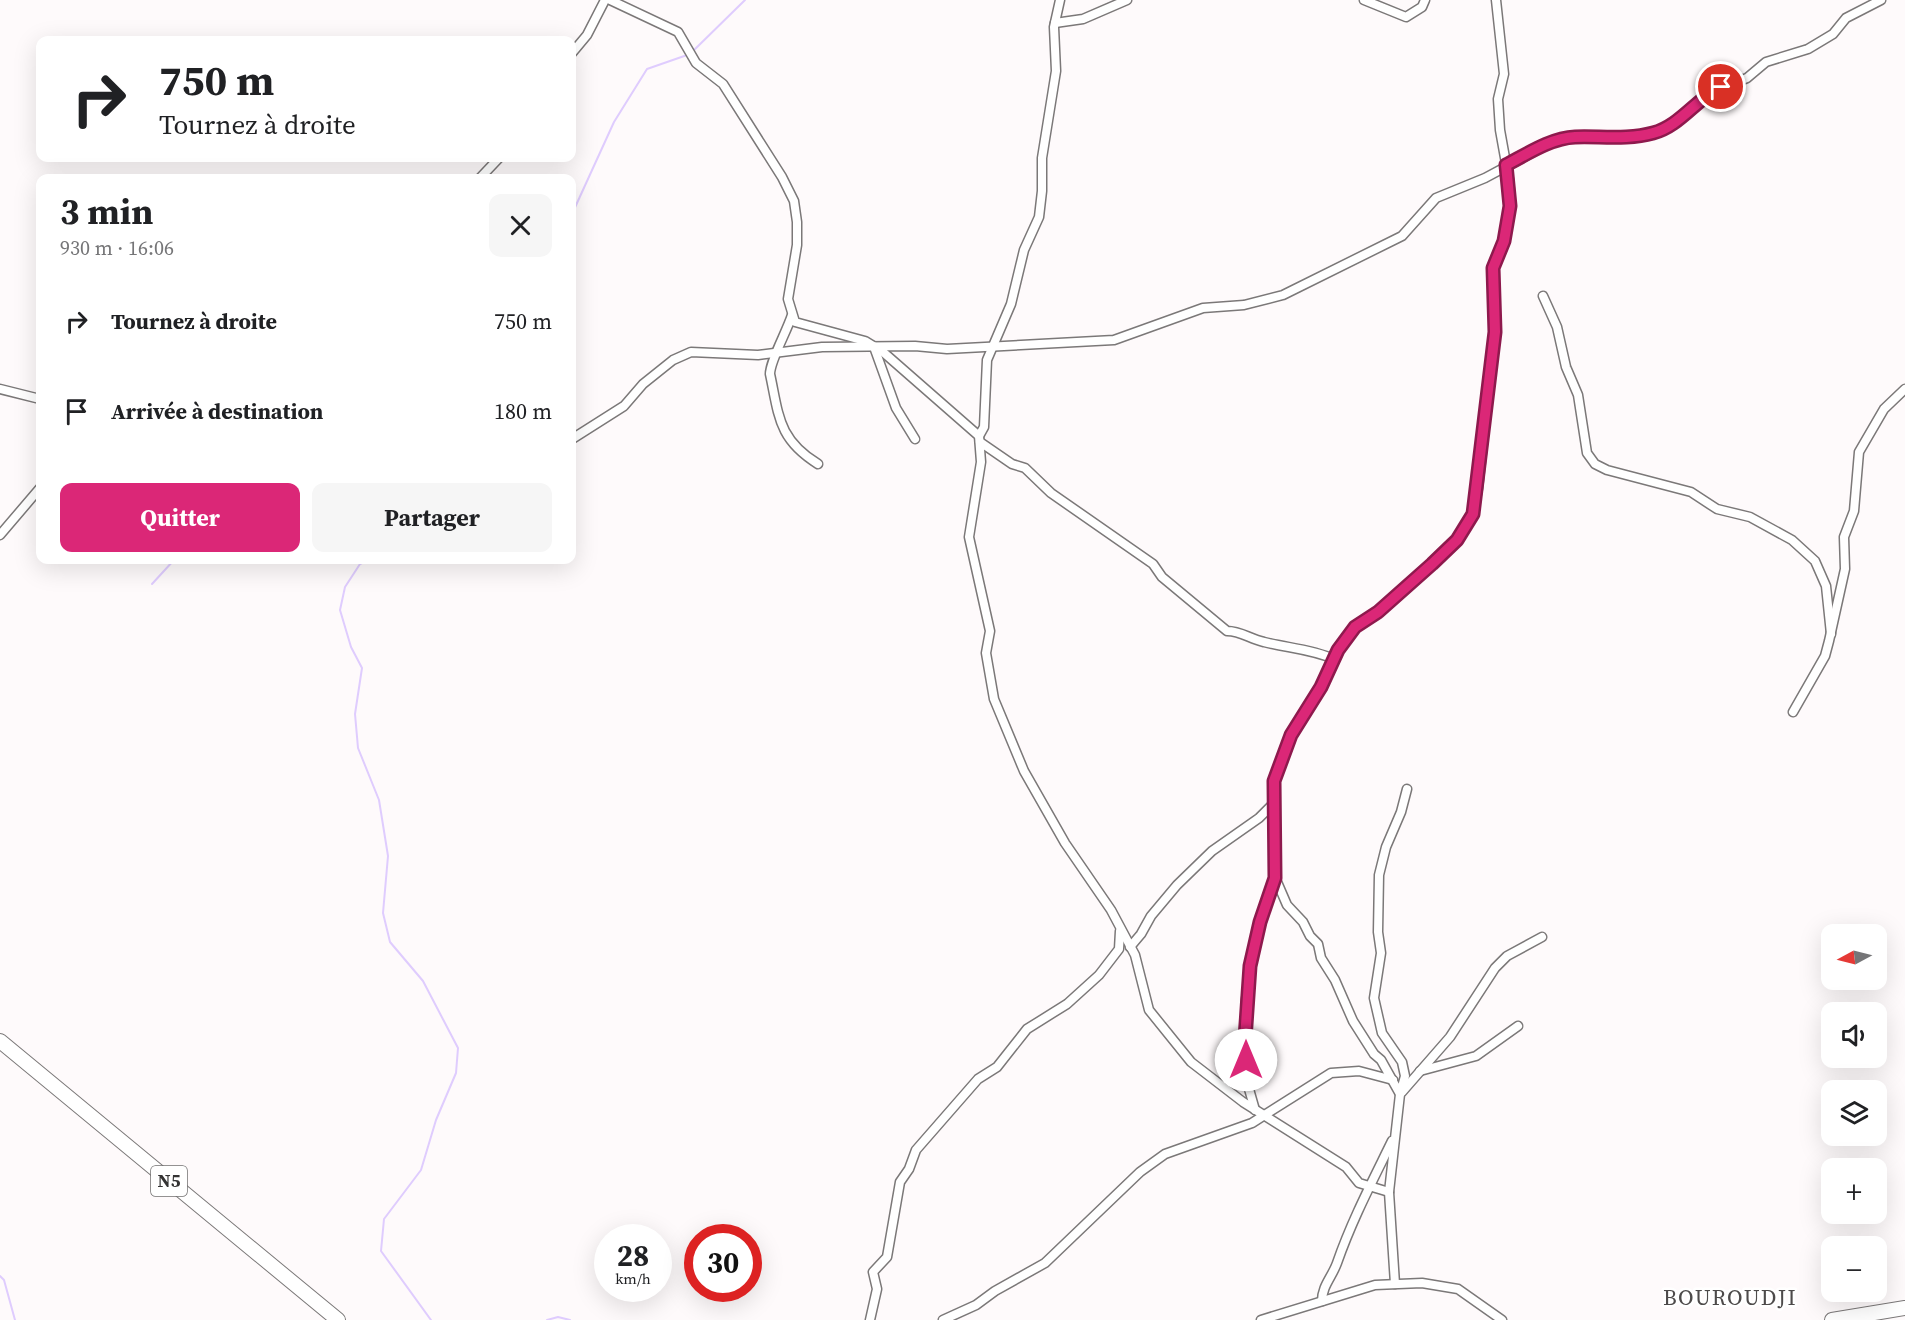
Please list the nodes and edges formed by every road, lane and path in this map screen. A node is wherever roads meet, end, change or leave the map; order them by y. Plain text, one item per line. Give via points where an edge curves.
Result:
1 (605, 0) edge
2 (610, 0) edge
3 (1060, 0) edge
4 (1126, 0) edge
5 (1364, 0) edge
6 (1425, 0) edge
7 (1497, 0) edge
8 (1881, 0) edge
9 (1055, 23) junction
10 (576, 48) edge
11 (495, 162) edge
12 (1506, 165) junction
13 (484, 174) edge
14 (1543, 296) dead end
15 (793, 315) junction
16 (874, 347) junction
17 (992, 348) junction
18 (777, 352) junction
19 (0, 389) edge
20 (1905, 389) edge
21 (36, 398) edge
22 (576, 436) edge
23 (915, 439) dead end
24 (979, 439) junction
25 (818, 464) dead end
26 (36, 493) edge
27 (0, 535) edge
28 (1831, 634) junction
29 (1334, 659) junction
30 (1792, 712) dead end
31 (1407, 789) dead end
32 (1273, 804) junction
33 (1275, 878) junction
34 (1121, 928) junction
35 (1542, 938) dead end
36 (1130, 946) junction
37 (1518, 1026) dead end
38 (0, 1041) edge
39 (1420, 1071) junction
40 (1393, 1080) junction
41 (1400, 1094) junction
42 (1255, 1110) junction
43 (1265, 1116) junction
44 (1394, 1137) junction
45 (1371, 1188) junction
46 (1389, 1192) junction
47 (1395, 1284) junction
48 (1322, 1301) junction
49 (1905, 1308) edge
50 (338, 1320) edge
51 (870, 1320) edge
52 (943, 1320) edge
53 (1261, 1320) edge
54 (1502, 1320) edge
55 (1832, 1320) edge

1 - 10 street
2 - 15 street via 678,32 696,63 723,84 782,177 794,201 797,222 788,299
3 - 9 street
4 - 9 street via 1083,19
5 - 6 street via 1406,16 1422,7
7 - 12 street via 1504,74 1498,99
8 - 12 street via 1846,18 1833,34 1808,50 1766,62 1747,78 1711,92 1667,128 1637,136 1561,139
9 - 17 street via 1056,71 1042,158 1039,217 1024,250 1011,304
11 - 13 street
12 - 17 street via 1436,198 1410,229 1393,242 1283,295 1244,305 1203,308 1114,340
12 - 29 street via 1510,206 1504,241 1493,268 1495,332 1473,514 1457,540 1432,564 1355,627
14 - 28 street via 1557,327 1566,367 1578,395 1584,442 1595,464 1691,492 1717,509 1750,517 1792,540 1815,561 1826,586
15 - 16 street via 795,322
15 - 18 street
16 - 17 street
16 - 18 street
16 - 23 street via 896,408
16 - 24 street via 920,382
17 - 24 street via 985,371 984,427
18 - 22 street via 691,352 673,360 643,384 624,406
18 - 25 street via 770,374 783,432
19 - 21 street
20 - 28 street via 1884,409 1859,452 1854,512 1844,537 1845,569
24 - 29 street via 1012,464 1025,468 1051,494 1153,564 1162,577 1227,631 1239,631 1263,642 1309,649
24 - 34 street via 981,462 969,537 990,631 986,653 994,699 1024,771
26 - 27 street
28 - 30 street via 1825,656
29 - 32 street via 1291,735 1274,781
31 - 41 street via 1379,875 1377,932 1381,953 1374,998 1382,1033 1402,1062 1405,1076
32 - 33 street
32 - 36 street via 1212,851 1151,916
33 - 40 street via 1287,904 1318,944 1321,958 1353,1021
33 - 42 street via 1252,953 1246,1000 1247,1082
34 - 36 street
34 - 51 street via 1119,949 1099,975 1067,1004 1027,1029 916,1150 900,1182 887,1257 873,1272 876,1289
35 - 39 street via 1495,968 1450,1037
36 - 42 street via 1149,1010 1191,1062
37 - 39 street via 1476,1056
38 - 50 highway, N5
39 - 41 street
40 - 41 street
40 - 43 street via 1359,1071 1331,1073
41 - 44 street
42 - 43 street
43 - 45 street via 1338,1161 1359,1183
43 - 52 street via 1165,1154 1140,1172 1045,1263 976,1305
44 - 45 street
44 - 46 street
45 - 46 street
45 - 48 street via 1345,1236 1337,1263 1322,1290
46 - 47 street
47 - 48 street via 1375,1285
47 - 54 street via 1422,1283 1458,1289
48 - 53 street
49 - 55 highway

